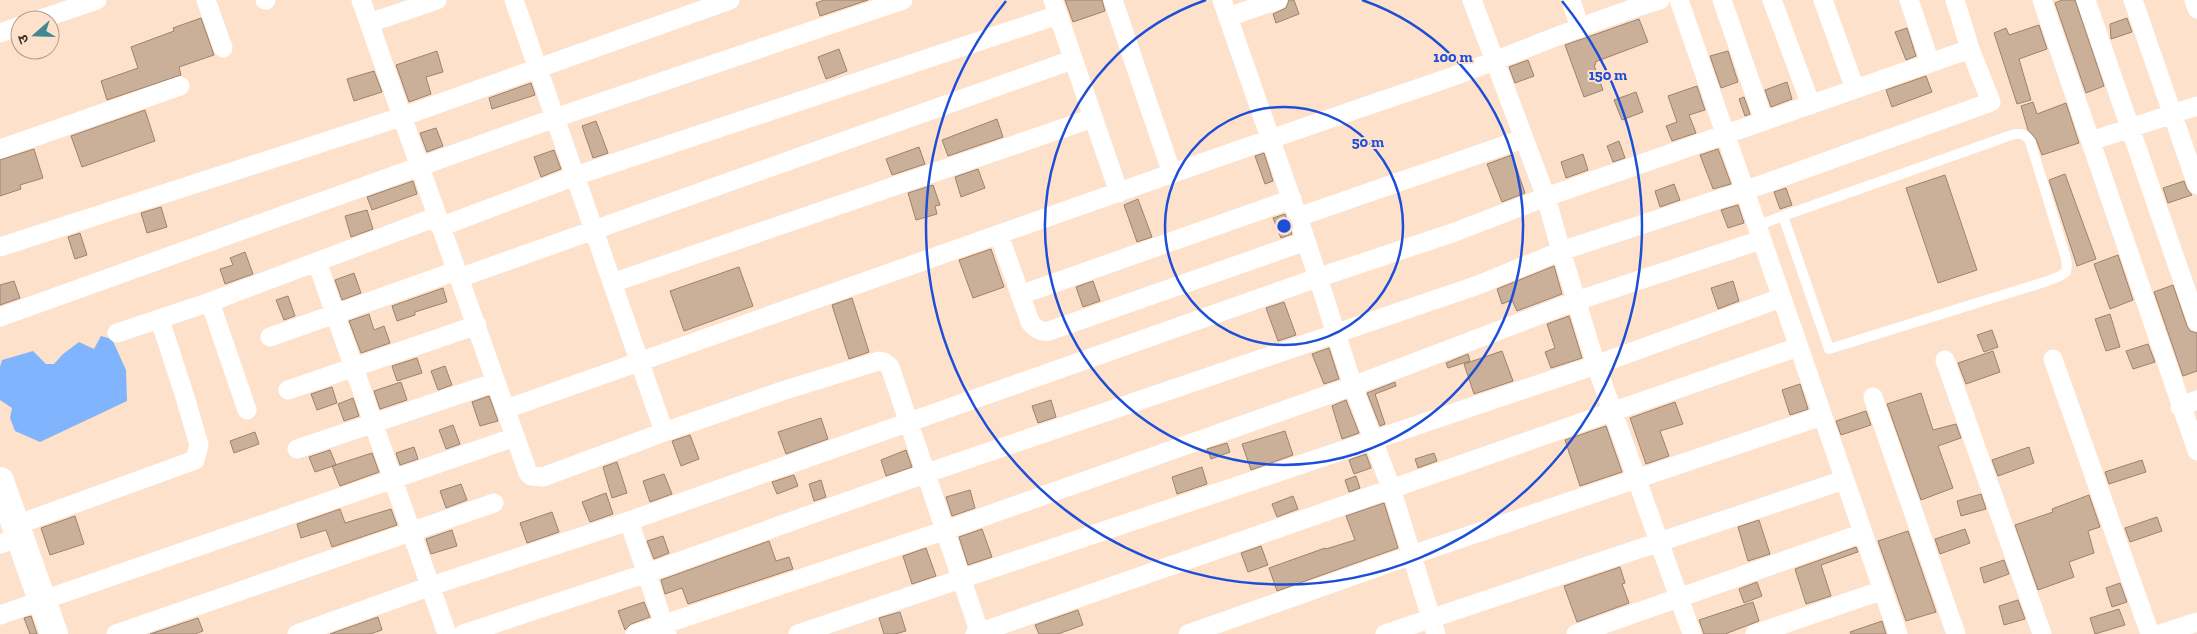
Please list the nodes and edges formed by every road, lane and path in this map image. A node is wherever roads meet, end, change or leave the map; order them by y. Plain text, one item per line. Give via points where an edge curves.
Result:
1 (97, 0) edge
2 (206, 0) edge
3 (360, 0) edge
4 (437, 0) edge
5 (514, 0) edge
6 (730, 0) edge
7 (903, 0) edge
8 (1113, 0) edge
9 (1278, 0) edge
10 (1472, 0) edge
11 (1571, 0) edge
12 (1660, 0) edge
13 (1679, 0) edge
14 (1722, 0) edge
15 (1772, 0) edge
16 (1823, 0) edge
17 (1909, 0) edge
18 (1954, 0) edge
19 (2042, 0) edge
20 (2086, 0) edge
21 (2133, 0) edge
22 (2194, 0) edge
23 (77, 3) edge
24 (1633, 4) edge
25 (1055, 7) edge
26 (1225, 8) edge
27 (2197, 9) edge
28 (60, 10) edge
29 (369, 23) junction
30 (1580, 29) junction
31 (223, 48) dead end
32 (1970, 49) junction
33 (1072, 60) junction
34 (1494, 62) junction
35 (1930, 63) junction
36 (537, 68) junction
37 (180, 86) dead end
38 (1855, 90) junction
39 (1811, 105) junction
40 (2197, 106) edge
41 (2172, 114) junction
42 (401, 117) junction
43 (555, 118) junction
44 (1093, 118) junction
45 (1764, 121) junction
46 (2132, 128) junction
47 (1724, 135) junction
48 (1270, 138) junction
49 (1523, 139) junction
50 (2091, 141) junction
51 (0, 149) edge
52 (418, 167) junction
53 (1172, 174) junction
54 (575, 176) junction
55 (2197, 185) edge
56 (1744, 191) junction
57 (1119, 193) junction
58 (1546, 197) junction
59 (1295, 208) junction
60 (1782, 216) junction
61 (438, 222) junction
62 (594, 230) junction
63 (1758, 233) junction
64 (999, 235) junction
65 (1306, 241) junction
66 (0, 247) edge
67 (1560, 251) junction
68 (317, 262) junction
69 (457, 274) junction
70 (1317, 278) junction
71 (612, 283) junction
72 (1020, 295) junction
73 (1781, 298) junction
74 (1576, 301) junction
75 (210, 302) junction
76 (335, 313) junction
77 (0, 317) edge
78 (160, 320) junction
79 (2197, 322) edge
80 (477, 325) junction
81 (117, 333) dead end
82 (1336, 333) junction
83 (270, 337) dead end
84 (1798, 347) junction
85 (2053, 359) dead end
86 (1945, 360) dead end
87 (640, 362) junction
88 (1596, 365) junction
89 (354, 366) junction
90 (496, 382) junction
91 (1353, 386) junction
92 (288, 390) dead end
93 (1873, 397) dead end
94 (2189, 403) edge
95 (506, 409) junction
96 (248, 410) dead end
97 (1612, 412) junction
98 (1822, 416) junction
99 (908, 422) junction
100 (374, 425) junction
101 (664, 432) junction
102 (515, 437) junction
103 (1372, 440) junction
104 (297, 449) dead end
105 (2197, 451) edge
106 (927, 473) junction
107 (393, 479) junction
108 (1636, 479) junction
109 (1844, 480) junction
110 (0, 481) edge
111 (1390, 488) junction
112 (494, 504) dead end
113 (629, 522) junction
114 (946, 530) junction
115 (412, 532) junction
116 (1863, 533) junction
117 (12, 536) edge
118 (1659, 543) junction
119 (1412, 556) junction
120 (647, 573) junction
121 (963, 577) junction
122 (431, 586) junction
123 (1883, 590) junction
124 (1679, 598) junction
125 (42, 600) junction
126 (0, 615) edge
127 (2197, 622) edge
128 (1433, 626) edge
129 (666, 629) edge
130 (978, 633) edge
131 (54, 634) edge
132 (116, 634) edge
133 (297, 634) edge
134 (447, 634) edge
135 (463, 634) edge
136 (635, 634) edge
137 (798, 634) edge
138 (1188, 634) edge
139 (1385, 634) edge
140 (1576, 634) edge
141 (1692, 634) edge
142 (1755, 634) edge
143 (1898, 634) edge
144 (1956, 634) edge
145 (2042, 634) edge
146 (2150, 634) edge
147 (2160, 634) edge

1 - 23 street
2 - 31 street
3 - 29 street
4 - 29 street
5 - 36 street
6 - 36 street
7 - 43 street
8 - 53 street
9 - 26 street
10 - 34 street
11 - 30 street
12 - 24 street
13 - 47 street
14 - 45 street
15 - 39 street
16 - 38 street
17 - 35 street
18 - 32 street
19 - 50 street
20 - 46 street
21 - 41 street
22 - 27 street
23 - 28 street
24 - 30 street
25 - 33 street
25 - 54 street
26 - 48 street
29 - 42 street
30 - 34 street
32 - 35 street
32 - 56 street via 1991,102
33 - 44 street
33 - 62 street
34 - 48 street
34 - 49 street
35 - 38 street
36 - 42 street
36 - 43 street
37 - 51 street
38 - 39 street
39 - 45 street
40 - 41 street
41 - 46 street
41 - 55 street
42 - 52 street
42 - 66 street
43 - 52 street
43 - 54 street
44 - 57 street
44 - 71 street
45 - 47 street
46 - 50 street
46 - 79 street
47 - 56 street
47 - 58 street
48 - 53 street
48 - 59 street
49 - 58 street
49 - 59 street
50 - 94 street
52 - 61 street
52 - 77 street
53 - 57 street
54 - 61 street
54 - 62 street
56 - 63 street
56 - 67 street
57 - 64 street
58 - 67 street
58 - 70 street via 1455,232
59 - 65 street
59 - 72 street
60 - 60 lane via 1829,349 2032,286 2066,272 2065,255 2030,141 2020,134
60 - 63 lane
61 - 68 street
61 - 69 street
62 - 69 street
62 - 71 street
63 - 73 street
63 - 74 street
64 - 72 street
64 - 87 street
65 - 70 street
65 - 72 street via 1049,331 1042,331 1030,322
67 - 74 street
67 - 82 street via 1478,285
68 - 75 street
68 - 76 street
69 - 76 street
69 - 80 street
70 - 82 street
70 - 99 street
71 - 87 street
73 - 84 street
73 - 88 street
74 - 88 street
74 - 91 street
75 - 78 street
75 - 96 street
76 - 83 street
76 - 89 street
78 - 81 street
78 - 117 street via 198,445 195,460
80 - 89 street
80 - 90 street
82 - 91 street
82 - 106 street
84 - 97 street
84 - 98 street
85 - 146 street
86 - 145 street
87 - 95 street
87 - 101 street
88 - 97 street
88 - 103 street
89 - 92 street
89 - 100 street
90 - 95 street
90 - 100 street
91 - 103 street
91 - 114 street
93 - 144 street
94 - 105 street
95 - 102 street
97 - 108 street
97 - 111 street
98 - 108 street
98 - 109 street
99 - 101 street via 890,367 879,361
99 - 106 street
99 - 113 street
100 - 104 street
100 - 107 street
101 - 102 street via 536,478 528,472
102 - 107 street
103 - 111 street
103 - 121 street
106 - 114 street
106 - 120 street
107 - 115 street
107 - 125 street
108 - 118 street
108 - 119 street
109 - 116 street
109 - 118 street
110 - 117 street
111 - 119 street
111 - 130 street
112 - 115 street
113 - 120 street
113 - 122 street
114 - 121 street
114 - 129 street
115 - 122 street
115 - 132 street
116 - 123 street
116 - 124 street
117 - 125 street
118 - 124 street
118 - 128 street
119 - 128 street
119 - 138 street
120 - 129 street
120 - 135 street
121 - 130 street
121 - 137 street
122 - 133 street
122 - 134 street
123 - 142 street
123 - 143 street
124 - 140 street
124 - 141 street
125 - 126 street
125 - 131 street
127 - 147 street
128 - 139 street
129 - 136 street

